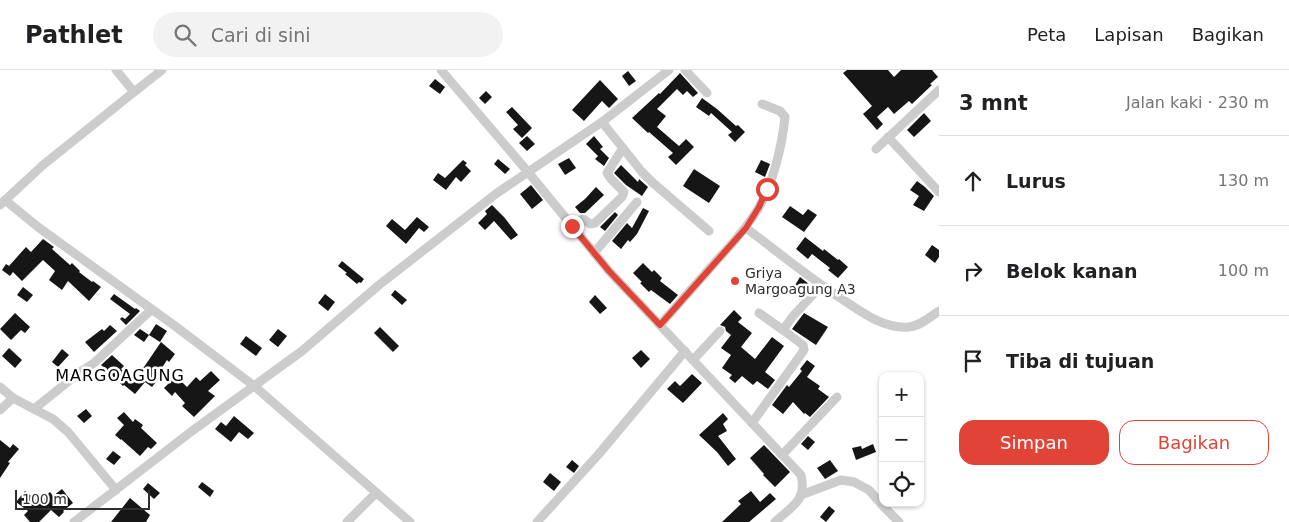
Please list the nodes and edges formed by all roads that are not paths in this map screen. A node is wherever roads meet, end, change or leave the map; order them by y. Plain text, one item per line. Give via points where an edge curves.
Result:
1 (116, 70) edge
2 (162, 70) edge
3 (441, 70) edge
4 (669, 70) edge
5 (685, 70) edge
6 (939, 90) edge
7 (134, 92) junction
8 (707, 93) dead end
9 (762, 104) dead end
10 (602, 122) junction
11 (888, 137) junction
12 (623, 148) junction
13 (876, 149) dead end
14 (528, 172) junction
15 (939, 192) edge
16 (3, 202) edge
17 (637, 202) dead end
18 (572, 226) junction
19 (746, 228) junction
20 (709, 230) dead end
21 (594, 253) junction
22 (821, 286) junction
23 (151, 310) junction
24 (939, 311) edge
25 (759, 313) dead end
26 (660, 325) junction
27 (783, 330) junction
28 (720, 331) dead end
29 (685, 351) junction
30 (693, 360) junction
31 (253, 386) junction
32 (0, 387) edge
33 (837, 397) dead end
34 (13, 398) junction
35 (34, 409) junction
36 (0, 410) edge
37 (752, 423) junction
38 (782, 455) junction
39 (116, 490) junction
40 (376, 493) junction
41 (801, 496) junction
42 (74, 522) edge
43 (347, 522) edge
44 (410, 522) edge
45 (537, 522) edge
46 (775, 522) edge
47 (899, 522) edge

1 - 7 street
2 - 7 street
3 - 14 street
4 - 10 street
5 - 8 street
6 - 11 street
7 - 16 street
9 - 19 street via 783,114 784,126 767,189
10 - 12 street
10 - 14 street
11 - 13 street
11 - 15 street
12 - 18 street via 607,173 624,192 622,197 595,223 582,219
12 - 20 street via 652,182
14 - 18 street
14 - 31 street via 497,192 302,351
16 - 23 street
17 - 21 street
18 - 21 street
19 - 22 street
19 - 26 street
21 - 26 street
22 - 24 street via 868,316 887,324 908,327
22 - 27 street
23 - 31 street
23 - 35 street via 94,363
25 - 27 street
26 - 29 street
27 - 37 street via 803,345 804,350
28 - 30 street
29 - 30 street
29 - 45 street
30 - 37 street
31 - 39 street
31 - 40 street
32 - 34 street
33 - 38 street
34 - 35 street
34 - 36 street
35 - 39 street via 68,432
37 - 38 street
38 - 41 street via 801,475
39 - 42 street
40 - 43 street
40 - 44 street
41 - 46 street
41 - 47 street via 841,480 854,482 869,490

